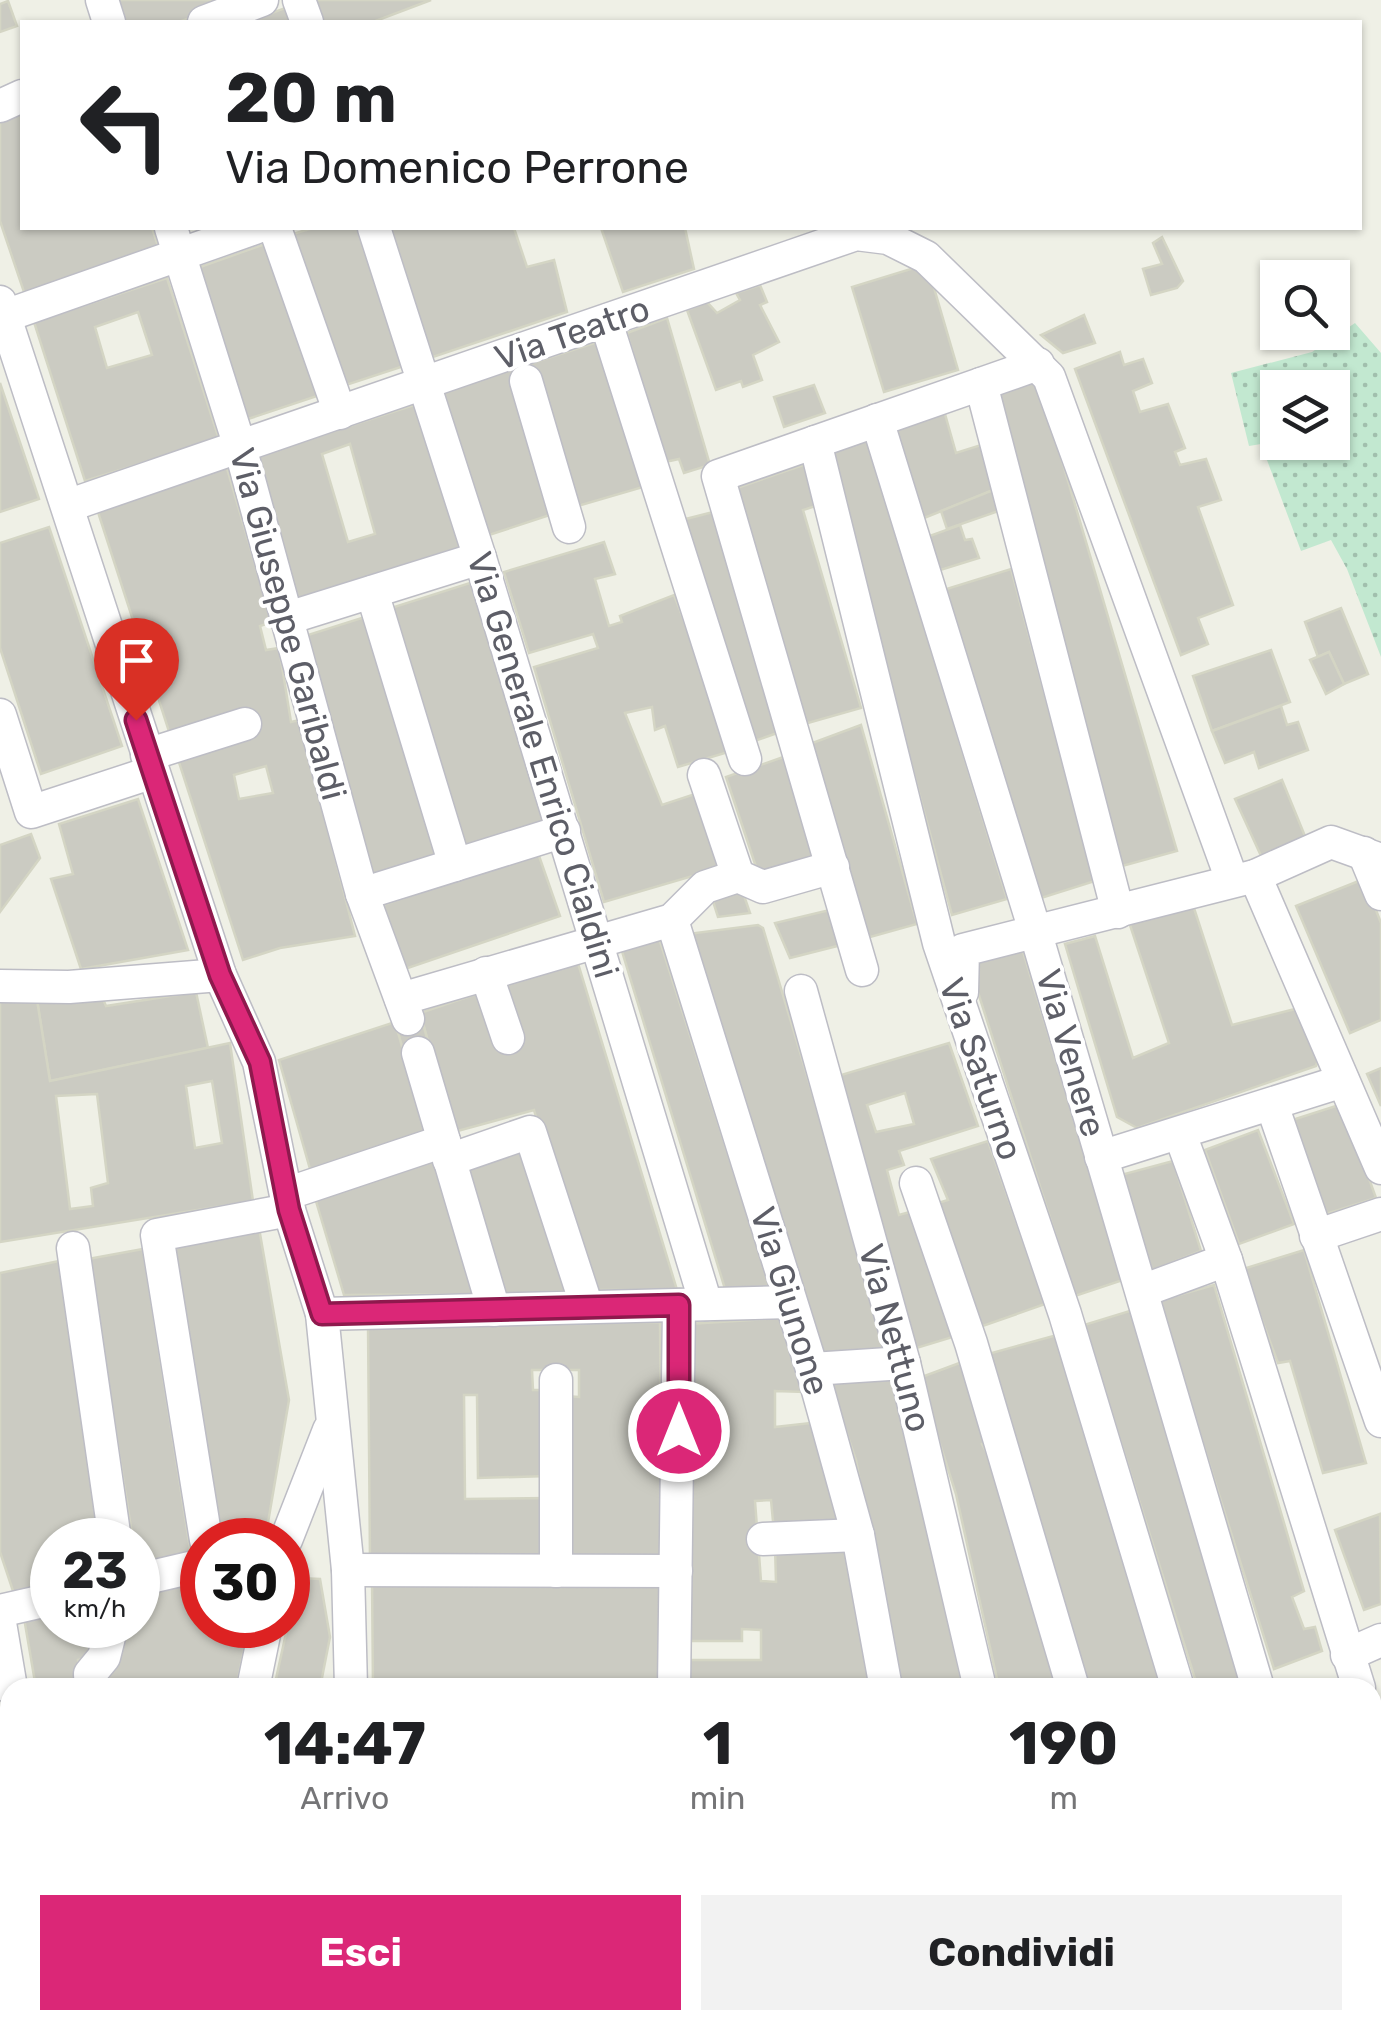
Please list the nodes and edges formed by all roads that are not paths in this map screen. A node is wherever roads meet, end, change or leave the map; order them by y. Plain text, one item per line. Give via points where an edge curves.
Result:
1 (262, 0) edge
2 (209, 20) edge
3 (243, 230) edge
4 (276, 230) edge
5 (375, 230) edge
6 (175, 241) edge
7 (2, 309) edge
8 (606, 322) junction
9 (1038, 364) junction
10 (526, 381) dead end
11 (424, 384) junction
12 (981, 384) junction
13 (340, 413) junction
14 (876, 420) junction
15 (815, 442) junction
16 (240, 447) junction
17 (70, 505) junction
18 (569, 527) dead end
19 (480, 558) junction
20 (372, 592) junction
21 (288, 618) junction
22 (0, 714) edge
23 (245, 724) dead end
24 (745, 760) dead end
25 (150, 764) junction
26 (704, 774) dead end
27 (564, 830) junction
28 (1372, 856) edge
29 (456, 865) junction
30 (833, 867) junction
31 (738, 876) junction
32 (1243, 878) junction
33 (362, 894) junction
34 (1381, 894) edge
35 (1118, 912) junction
36 (672, 920) junction
37 (1036, 934) junction
38 (597, 940) junction
39 (862, 970) dead end
40 (486, 973) junction
41 (220, 975) junction
42 (0, 986) edge
43 (800, 991) dead end
44 (959, 1009) junction
45 (508, 1038) dead end
46 (418, 1054) dead end
47 (1344, 1081) junction
48 (1272, 1105) junction
49 (1180, 1134) junction
50 (447, 1150) junction
51 (1101, 1157) junction
52 (1381, 1168) edge
53 (916, 1183) dead end
54 (288, 1202) junction
55 (1381, 1214) edge
56 (1316, 1236) junction
57 (73, 1248) dead end
58 (1226, 1260) junction
59 (1142, 1291) junction
60 (790, 1302) junction
61 (693, 1304) junction
62 (588, 1307) junction
63 (494, 1310) junction
64 (322, 1314) junction
65 (904, 1363) junction
66 (812, 1369) junction
67 (556, 1380) dead end
68 (1381, 1420) edge
69 (331, 1426) junction
70 (112, 1518) edge
71 (202, 1518) edge
72 (295, 1518) edge
73 (858, 1536) junction
74 (763, 1539) dead end
75 (348, 1570) junction
76 (556, 1571) junction
77 (676, 1571) junction
78 (30, 1604) edge
79 (0, 1610) edge
80 (0, 1623) edge
81 (1381, 1640) edge
82 (106, 1648) edge
83 (261, 1648) edge
84 (1347, 1655) junction
85 (9, 1678) edge
86 (90, 1678) edge
87 (255, 1678) edge
88 (350, 1678) edge
89 (674, 1678) edge
90 (884, 1678) edge
91 (978, 1678) edge
92 (1070, 1678) edge
93 (1175, 1678) edge
94 (1255, 1678) edge
95 (1355, 1678) edge

1 - 2 street
3 - 6 street
4 - 13 street
5 - 11 street, Via Generale Enrico Cialdini
6 - 7 street
6 - 16 street, Via Giuseppe Garibaldi
7 - 17 street
8 - 9 street, Via Teatro via 856,234 888,238 926,257
8 - 11 street, Via Teatro
8 - 24 street
9 - 12 street
9 - 32 street, Via Teatro via 1049,377
10 - 18 street
11 - 13 street, Via Teatro
11 - 19 street, Via Generale Enrico Cialdini
12 - 14 street
12 - 35 street
13 - 16 street, Via Teatro
14 - 15 street
14 - 37 street, Via Venere
15 - 30 street via 718,476
15 - 44 street, Via Saturno
16 - 17 street, Via Teatro
16 - 21 street, Via Giuseppe Garibaldi
17 - 25 street
19 - 20 street
19 - 27 street, Via Generale Enrico Cialdini
20 - 21 street
20 - 29 street
21 - 33 street, Via Giuseppe Garibaldi
22 - 25 street via 31,812
23 - 25 street
25 - 41 street
26 - 31 street
27 - 29 street
27 - 38 street, Via Generale Enrico Cialdini
28 - 32 street via 1331,842
28 - 34 street
29 - 33 street
30 - 31 street via 763,887
30 - 39 street
31 - 36 street via 706,886
32 - 35 street
32 - 47 street, Via Teatro
33 - 40 street, Via Giuseppe Garibaldi via 404,1008
35 - 37 street
36 - 38 street
36 - 60 street, Via Giunone
37 - 44 street via 962,950
37 - 51 street, Via Venere
38 - 40 street
38 - 61 street, Via Generale Enrico Cialdini
40 - 45 street
41 - 42 street
41 - 54 street via 260,1062
43 - 65 street, Via Nettuno
44 - 93 street, Via Saturno via 1065,1314
46 - 50 street
47 - 48 street
47 - 52 street, Via Teatro
48 - 49 street
48 - 56 street
49 - 51 street
49 - 58 street
50 - 54 street
50 - 62 street via 530,1132
50 - 63 street
51 - 59 street, Via Venere
53 - 92 street
54 - 64 street
54 - 71 street via 157,1235
55 - 56 street
56 - 68 street
57 - 70 street
58 - 59 street
58 - 84 street
59 - 94 street, Via Venere
60 - 61 street
60 - 66 street, Via Giunone
61 - 62 street
61 - 77 street, Via Generale Enrico Cialdini
62 - 63 street
63 - 64 street
64 - 69 street
65 - 66 street
65 - 91 street, Via Nettuno
66 - 73 street, Via Giunone
67 - 76 street
69 - 72 street
69 - 75 street
73 - 74 street
73 - 90 street, Via Giunone
75 - 76 street
75 - 88 street
76 - 77 street
77 - 89 street, Via Generale Enrico Cialdini
78 - 79 street
80 - 85 street
81 - 84 street
82 - 86 street
83 - 87 street
84 - 95 street

